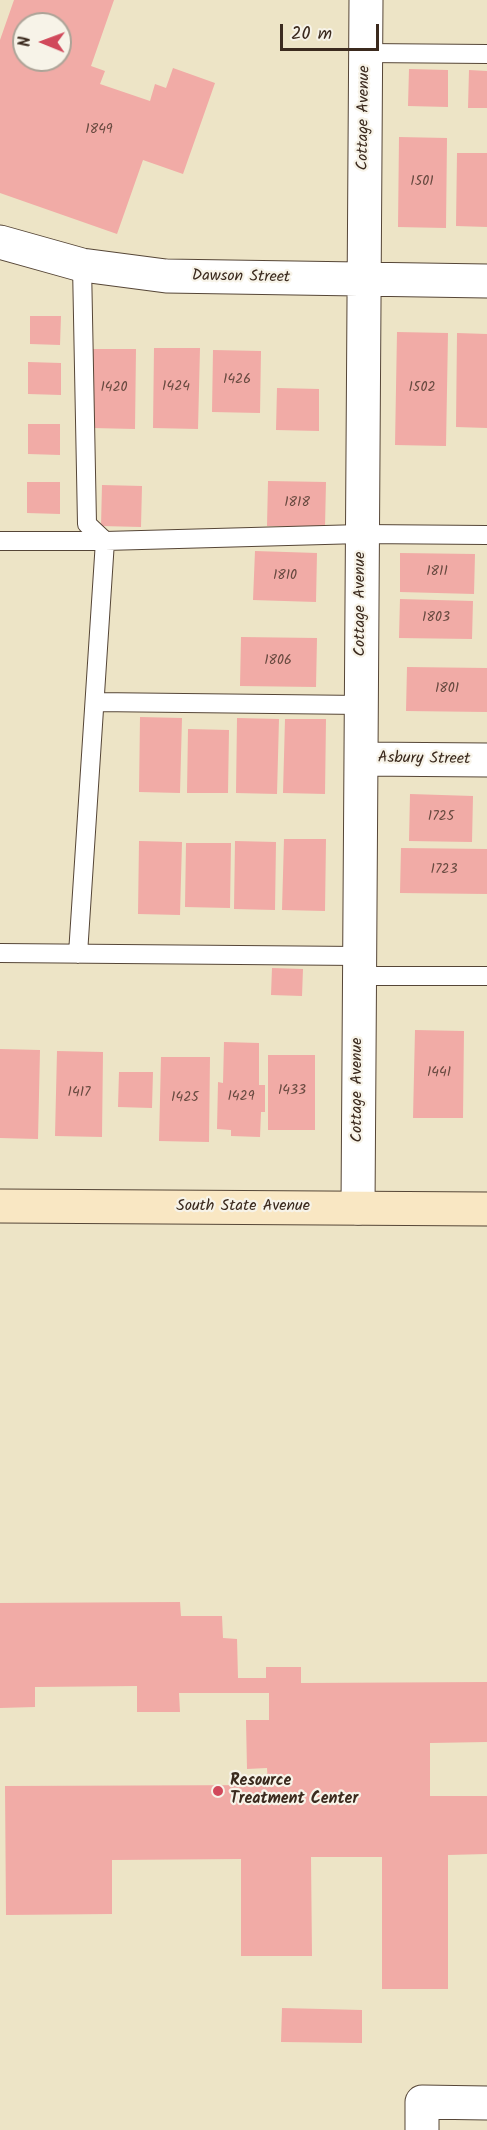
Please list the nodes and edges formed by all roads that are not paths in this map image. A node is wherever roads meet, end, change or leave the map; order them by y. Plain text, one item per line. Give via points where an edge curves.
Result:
1 (366, 0) edge
2 (365, 53) junction
3 (487, 54) edge
4 (0, 242) edge
5 (82, 265) junction
6 (363, 280) junction
7 (487, 281) edge
8 (361, 534) junction
9 (487, 535) edge
10 (0, 541) edge
11 (105, 541) junction
12 (95, 702) junction
13 (362, 705) junction
14 (361, 759) junction
15 (487, 760) edge
16 (0, 954) edge
17 (78, 954) junction
18 (359, 966) junction
19 (487, 976) edge
20 (0, 1206) edge
21 (358, 1208) junction
22 (487, 1209) edge
23 (487, 2103) edge
24 (422, 2116) edge

1 - 2 street, Cottage Avenue
2 - 3 lane
2 - 6 street, Cottage Avenue
4 - 5 street, Dawson Street
5 - 6 street, Dawson Street via 188,278
5 - 11 lane via 87,524
6 - 7 street, Dawson Street
6 - 8 street, Cottage Avenue
8 - 9 lane
8 - 11 lane
8 - 13 street, Cottage Avenue
10 - 11 lane
11 - 12 lane
12 - 13 lane
12 - 17 lane
13 - 14 street, Cottage Avenue
14 - 15 street, Asbury Street
14 - 18 street, Cottage Avenue
16 - 17 lane
17 - 18 lane
18 - 19 lane
18 - 21 street, Cottage Avenue
20 - 21 street, South State Avenue
21 - 22 street, South State Avenue
23 - 24 street

